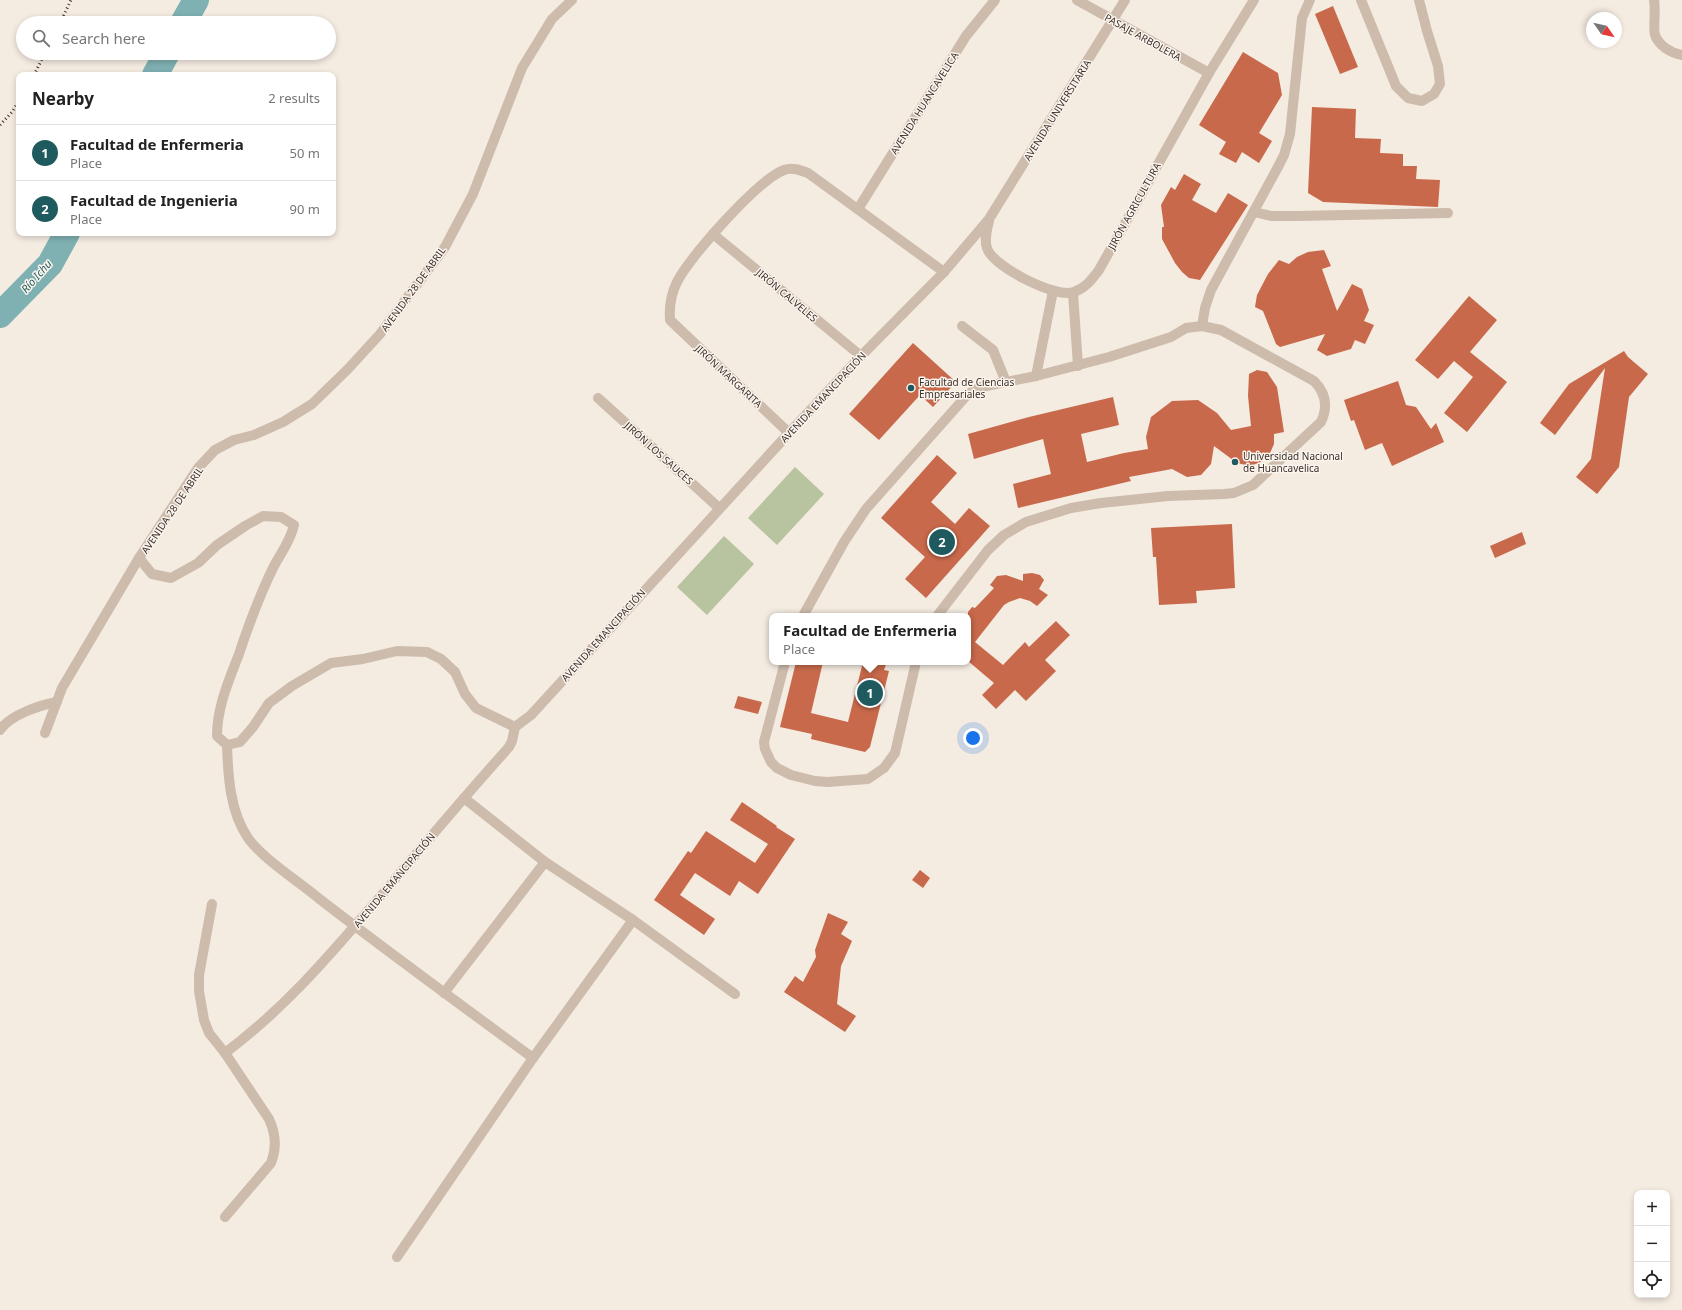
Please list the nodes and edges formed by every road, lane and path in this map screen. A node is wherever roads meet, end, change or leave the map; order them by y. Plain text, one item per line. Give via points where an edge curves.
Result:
1 (572, 0) edge
2 (994, 0) edge
3 (1076, 0) edge
4 (1125, 0) edge
5 (1254, 0) edge
6 (1310, 0) edge
7 (1361, 0) edge
8 (1419, 0) edge
9 (1654, 0) edge
10 (1113, 21) junction
11 (1682, 55) edge
12 (1209, 73) junction
13 (858, 209) junction
14 (1254, 212) junction
15 (1448, 213) dead end
16 (989, 219) junction
17 (713, 234) junction
18 (944, 272) junction
19 (1053, 291) junction
20 (1073, 293) junction
21 (962, 326) dead end
22 (1202, 326) junction
23 (861, 356) junction
24 (1078, 366) junction
25 (1036, 376) junction
26 (1006, 382) junction
27 (598, 398) dead end
28 (789, 433) junction
29 (719, 508) junction
30 (139, 558) junction
31 (805, 613) edge
32 (939, 613) edge
33 (783, 665) edge
34 (915, 665) edge
35 (57, 702) junction
36 (515, 727) junction
37 (0, 730) edge
38 (45, 733) dead end
39 (227, 745) junction
40 (464, 798) junction
41 (545, 862) junction
42 (212, 904) dead end
43 (633, 920) junction
44 (355, 926) junction
45 (444, 993) junction
46 (735, 994) dead end
47 (225, 1053) junction
48 (533, 1058) junction
49 (225, 1217) dead end
50 (397, 1257) dead end

1 - 30 street, AVENIDA 28 DE ABRIL via 552,19 522,68 473,194 445,247 380,334 312,404 283,422 254,435 234,440 215,450 198,468
2 - 13 street, AVENIDA HUANCAVELICA via 966,36
3 - 10 street, PASAJE ARBOLERA
4 - 10 street, AVENIDA UNIVERSITARIA
5 - 12 street, JIRÓN AGRICULTURA
6 - 14 street via 1302,18 1288,144
7 - 8 street via 1396,86 1408,98 1422,101 1434,94 1440,84 1438,66
9 - 11 street via 1654,34 1666,49
10 - 12 street, PASAJE ARBOLERA
10 - 16 street, AVENIDA UNIVERSITARIA
12 - 20 street, JIRÓN AGRICULTURA via 1099,270 1088,284
13 - 17 street via 808,173 786,170 763,184
13 - 18 street
14 - 15 street via 1271,216
14 - 22 street via 1211,290
16 - 18 street, AVENIDA EMANCIPACIÓN
16 - 19 street via 986,233 987,249 1012,272
17 - 23 street, JIRÓN CALVELES
17 - 28 street, JIRÓN MARGARITA via 684,270 677,283 669,307 670,320
18 - 23 street, AVENIDA EMANCIPACIÓN
19 - 20 street
19 - 25 street
20 - 24 street
21 - 26 street via 993,350
22 - 24 street via 1186,328 1171,337
22 - 32 street via 1221,330 1314,381 1326,402 1324,416 1316,427 1253,485 1234,493 1168,496 1071,508 1018,526 988,550
23 - 28 street, AVENIDA EMANCIPACIÓN
24 - 25 street
25 - 26 street
26 - 31 street via 981,387 968,394 866,509 844,542
27 - 29 street, JIRÓN LOS SAUCES
28 - 29 street, AVENIDA EMANCIPACIÓN
29 - 36 street, AVENIDA EMANCIPACIÓN via 531,714
30 - 35 street via 62,688
30 - 39 street, AVENIDA 28 DE ABRIL via 152,574 171,578 198,563 218,545 264,516 281,516 294,526 263,591 226,690 217,722 217,736
33 - 34 street via 764,742 765,749 771,762 783,772 803,779 827,782 868,779 884,768 895,753
35 - 37 street via 42,704 5,723
35 - 38 street
36 - 39 street via 476,708 465,694 455,672 441,659 427,652 397,651 363,659 331,662 269,703 240,742
36 - 40 street, AVENIDA EMANCIPACIÓN via 508,747
39 - 44 street via 233,799 239,821 249,839 267,857
40 - 41 street
40 - 44 street, AVENIDA EMANCIPACIÓN
41 - 43 street
41 - 45 street
42 - 47 street via 201,960 200,1006 209,1033
43 - 46 street
43 - 48 street
44 - 45 street
44 - 47 street, AVENIDA EMANCIPACIÓN via 275,1012
45 - 48 street
47 - 49 street via 269,1119 276,1141 271,1163
48 - 50 street

